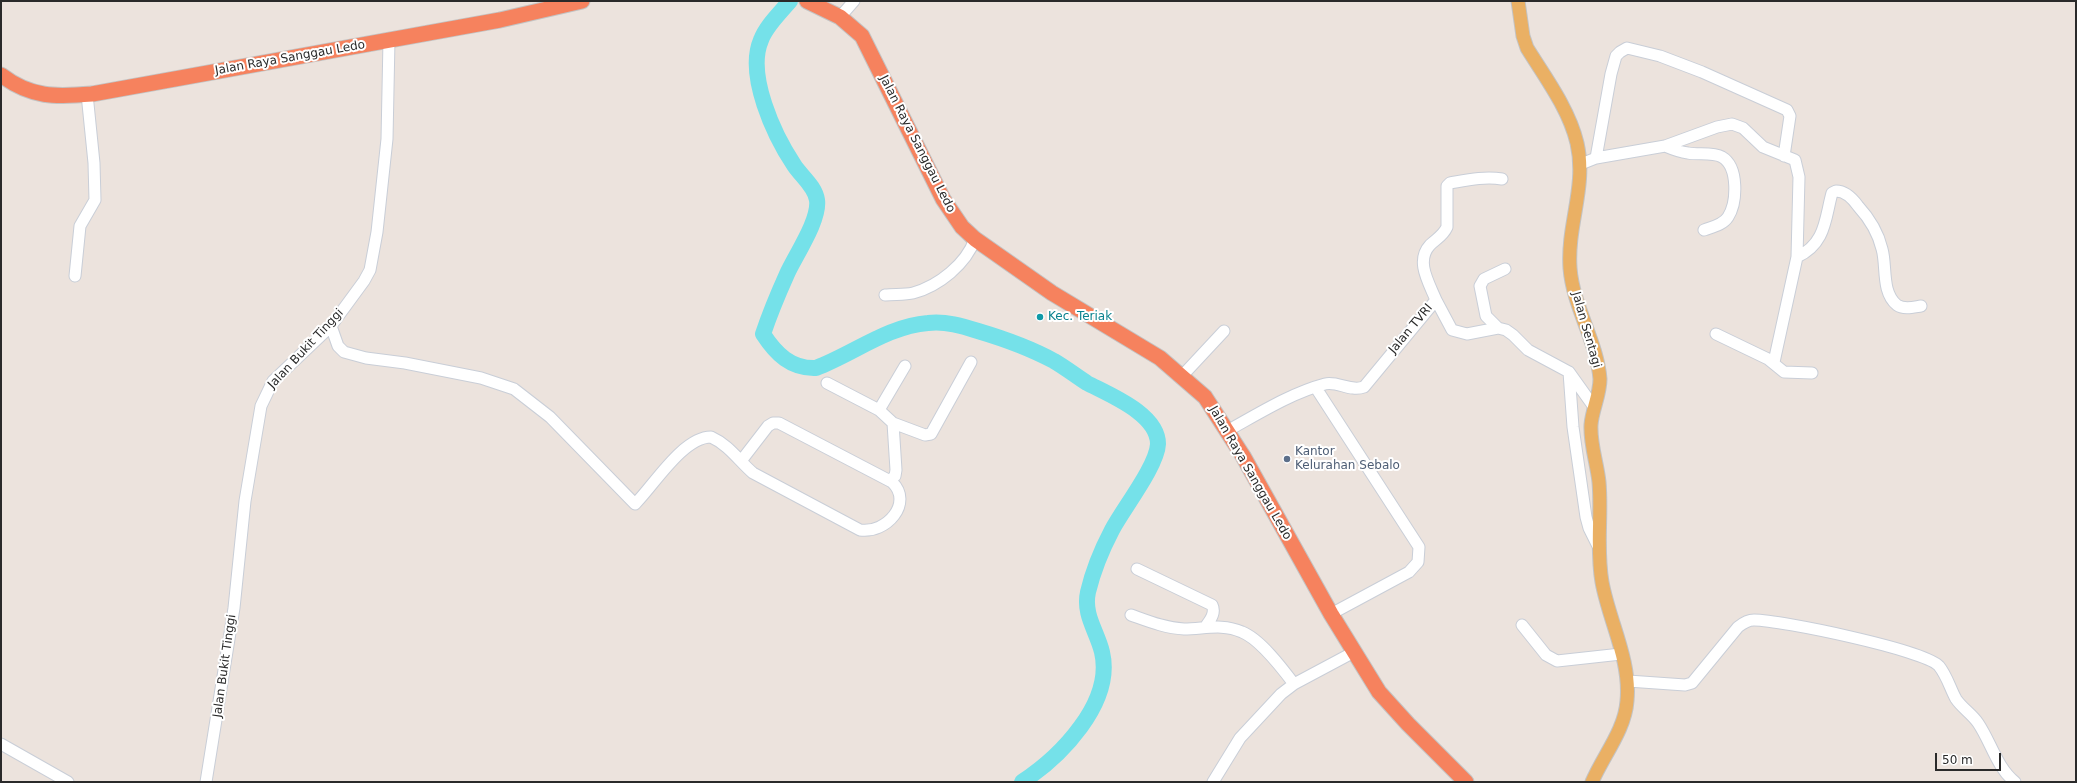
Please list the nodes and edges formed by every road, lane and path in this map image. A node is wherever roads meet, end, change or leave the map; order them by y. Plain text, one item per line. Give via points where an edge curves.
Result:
1 (582, 1) edge
2 (854, 1) edge
3 (1518, 1) edge
4 (808, 2) edge
5 (840, 16) junction
6 (389, 40) junction
7 (1, 75) edge
8 (87, 94) junction
9 (1665, 146) junction
10 (1784, 156) junction
11 (1596, 158) junction
12 (1581, 164) junction
13 (1502, 179) dead end
14 (1704, 230) dead end
15 (975, 239) junction
16 (1797, 257) junction
17 (1505, 269) dead end
18 (75, 276) dead end
19 (885, 294) dead end
20 (1436, 300) junction
21 (1921, 306) dead end
22 (331, 326) junction
23 (1498, 328) junction
24 (1224, 331) dead end
25 (1716, 334) dead end
26 (971, 362) dead end
27 (1774, 362) junction
28 (905, 366) dead end
29 (1569, 372) junction
30 (1812, 373) dead end
31 (1182, 376) junction
32 (827, 383) dead end
33 (1316, 388) junction
34 (1594, 407) junction
35 (879, 410) junction
36 (893, 423) junction
37 (1227, 431) junction
38 (741, 461) junction
39 (890, 480) junction
40 (1599, 548) junction
41 (1137, 569) dead end
42 (1331, 614) junction
43 (1131, 615) dead end
44 (1522, 625) dead end
45 (1206, 626) junction
46 (1354, 652) junction
47 (1621, 654) junction
48 (1628, 681) junction
49 (1294, 684) junction
50 (1, 744) edge
51 (68, 782) edge
52 (206, 782) edge
53 (1213, 782) edge
54 (1466, 782) edge
55 (1592, 782) edge
56 (2015, 782) edge

1 - 6 highway, Jalan Raya Sanggau Ledo via 512,18
2 - 5 street
3 - 12 main road, Jalan Sentagi via 1527,48 1571,124
4 - 5 highway, Jalan Raya Sanggau Ledo
5 - 15 highway, Jalan Raya Sanggau Ledo via 862,36 943,199 962,227
6 - 8 highway, Jalan Raya Sanggau Ledo
6 - 22 street, Jalan Bukit Tinggi via 387,139 372,262 364,281
7 - 8 highway, Jalan Raya Sanggau Ledo via 36,94
8 - 18 street via 95,200 80,226
9 - 10 street via 1722,125 1735,124 1763,147
9 - 11 street
9 - 14 street via 1689,154 1720,156 1726,159 1730,166 1734,194 1728,218 1721,224
10 - 11 street via 1790,116 1787,110 1702,72 1660,56 1628,48 1616,56 1610,74
10 - 16 street via 1795,160 1798,172
11 - 12 street
12 - 34 main road, Jalan Sentagi via 1572,228 1570,268 1573,290 1600,380
13 - 20 street via 1489,177 1448,184 1447,227 1426,251 1423,260
15 - 19 street via 966,257 943,278 912,293
15 - 31 highway, Jalan Raya Sanggau Ledo via 1052,293 1160,358
16 - 21 street via 1809,249 1824,228 1832,193 1841,192 1853,199 1876,232 1883,249 1887,288 1894,301 1903,307
16 - 27 street
17 - 23 street via 1484,279 1480,286 1486,316
20 - 23 street, Jalan TVRI via 1452,330 1467,334
20 - 33 street, Jalan TVRI via 1364,387 1347,388 1329,384
22 - 38 street via 338,346 350,354 481,378 514,389 550,417 636,504 683,450 700,438 715,439
22 - 52 street, Jalan Bukit Tinggi via 273,381 261,406 247,494 234,608
23 - 29 street via 1510,333 1538,357
24 - 31 street
25 - 27 street
26 - 36 street via 931,434 925,436
27 - 30 street via 1780,371
28 - 35 street
29 - 34 street
29 - 40 street via 1573,427 1586,517 1588,528
31 - 37 highway, Jalan Raya Sanggau Ledo via 1205,397
32 - 35 street
33 - 37 street, Jalan TVRI via 1267,409
33 - 42 street via 1401,517 1420,552 1417,565 1409,572
34 - 40 main road, Jalan Sentagi via 1591,434 1599,483
35 - 36 street
36 - 39 street via 896,470 895,476
37 - 42 highway, Jalan Raya Sanggau Ledo
38 - 39 street via 768,426 779,423
38 - 39 street via 767,481 863,530 877,528 887,522 895,516 900,507 900,491
40 - 47 main road, Jalan Sentagi via 1602,582
41 - 45 street via 1212,605 1212,616
42 - 46 highway, Jalan Raya Sanggau Ledo
43 - 45 street via 1166,627 1184,629
44 - 47 street via 1546,655 1557,661
45 - 49 street via 1224,627 1249,636
46 - 49 street
46 - 54 highway, Jalan Raya Sanggau Ledo via 1388,702
47 - 48 main road, Jalan Sentagi
48 - 55 main road, Jalan Sentagi via 1623,718
48 - 56 street via 1685,685 1692,683 1738,627 1753,620 1800,627 1903,650 1939,666 1957,701 1978,722 2006,772
49 - 53 street via 1255,719
50 - 51 street

